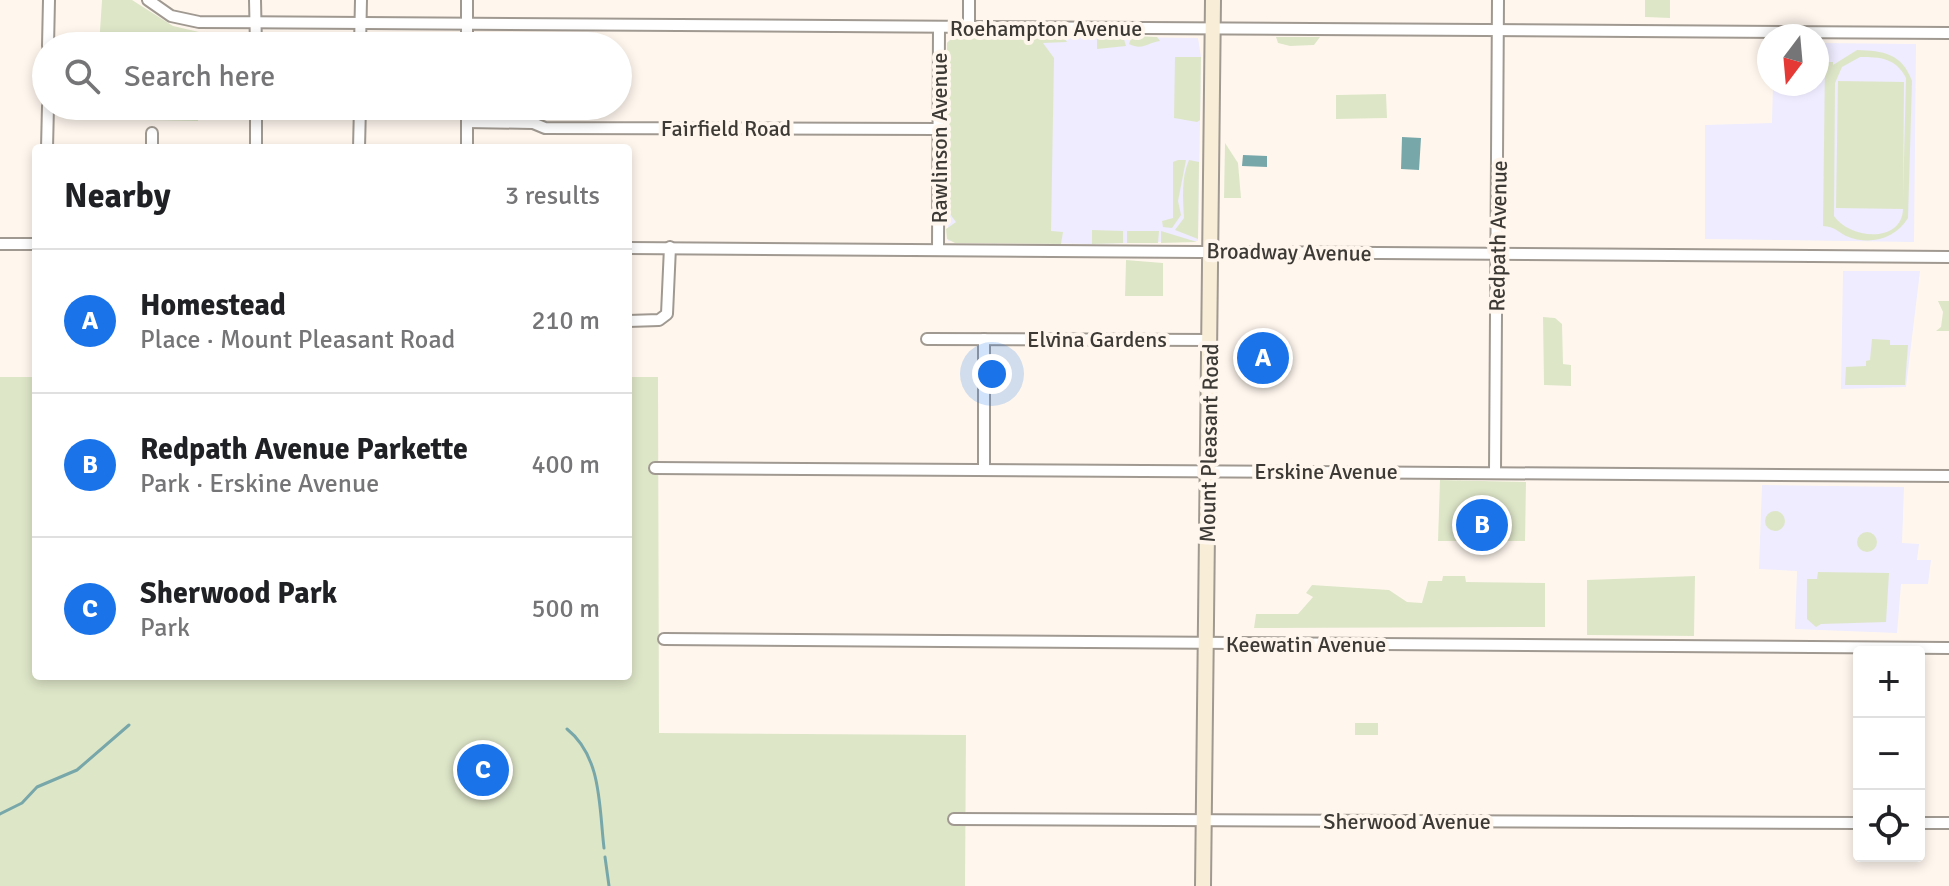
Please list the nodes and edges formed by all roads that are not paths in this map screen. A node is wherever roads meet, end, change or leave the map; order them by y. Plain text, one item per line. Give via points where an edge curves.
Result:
1 (49, 0) edge
2 (148, 0) edge
3 (255, 0) edge
4 (361, 0) edge
5 (467, 0) edge
6 (969, 0) edge
7 (1213, 0) edge
8 (1498, 0) edge
9 (361, 22) junction
10 (255, 23) junction
11 (467, 24) junction
12 (939, 27) junction
13 (969, 27) junction
14 (1213, 28) junction
15 (1498, 30) junction
16 (48, 32) edge
17 (255, 32) edge
18 (361, 32) edge
19 (467, 32) edge
20 (1949, 33) edge
21 (48, 120) edge
22 (256, 120) edge
23 (360, 120) edge
24 (467, 122) joint
25 (938, 129) junction
26 (152, 133) dead end
27 (47, 144) edge
28 (152, 144) edge
29 (256, 144) edge
30 (359, 144) edge
31 (467, 144) edge
32 (0, 244) edge
33 (32, 244) edge
34 (670, 247) junction
35 (632, 248) edge
36 (938, 249) junction
37 (1211, 251) junction
38 (1497, 254) junction
39 (1949, 257) edge
40 (632, 321) edge
41 (927, 339) dead end
42 (984, 339) junction
43 (1210, 340) junction
44 (655, 468) dead end
45 (984, 469) junction
46 (1208, 471) junction
47 (1495, 472) junction
48 (1949, 476) edge
49 (664, 639) dead end
50 (1206, 643) junction
51 (1949, 648) edge
52 (954, 819) dead end
53 (1204, 819) junction
54 (1853, 823) edge
55 (1925, 823) edge
56 (1949, 823) edge
57 (1203, 886) edge

1 - 16 street
2 - 10 street, Roehampton Avenue via 186,20
3 - 10 street
4 - 9 street
5 - 11 street
6 - 13 street, Rawlinson Avenue
7 - 14 main road, Mount Pleasant Road
8 - 15 street, Redpath Avenue
9 - 10 street, Roehampton Avenue
9 - 11 street, Roehampton Avenue
9 - 18 street
10 - 17 street
11 - 12 street, Roehampton Avenue
11 - 19 street
12 - 13 street, Roehampton Avenue
12 - 25 street, Rawlinson Avenue
13 - 14 street, Roehampton Avenue
14 - 15 street, Roehampton Avenue
14 - 37 main road, Mount Pleasant Road
15 - 20 street, Roehampton Avenue
15 - 38 street, Redpath Avenue
21 - 27 street
22 - 29 street
23 - 30 street
24 - 25 street, Fairfield Road via 533,123 545,128
24 - 31 street
25 - 36 street, Rawlinson Avenue
26 - 28 street
32 - 33 street
34 - 35 street, Broadway Avenue
34 - 36 street, Broadway Avenue
34 - 40 street via 667,314 659,320
36 - 37 street, Broadway Avenue
37 - 38 street, Broadway Avenue
37 - 43 main road, Mount Pleasant Road
38 - 39 street, Broadway Avenue
38 - 47 street, Redpath Avenue
41 - 42 street, Elvina Gardens
42 - 43 street, Elvina Gardens
42 - 45 street
43 - 46 main road, Mount Pleasant Road
44 - 45 street, Erskine Avenue
45 - 46 street, Erskine Avenue
46 - 47 street, Erskine Avenue
46 - 50 main road, Mount Pleasant Road
47 - 48 street, Erskine Avenue
49 - 50 street, Keewatin Avenue
50 - 51 street, Keewatin Avenue
50 - 53 main road, Mount Pleasant Road
52 - 53 street, Sherwood Avenue
53 - 54 street, Sherwood Avenue
53 - 57 main road, Mount Pleasant Road
55 - 56 street

